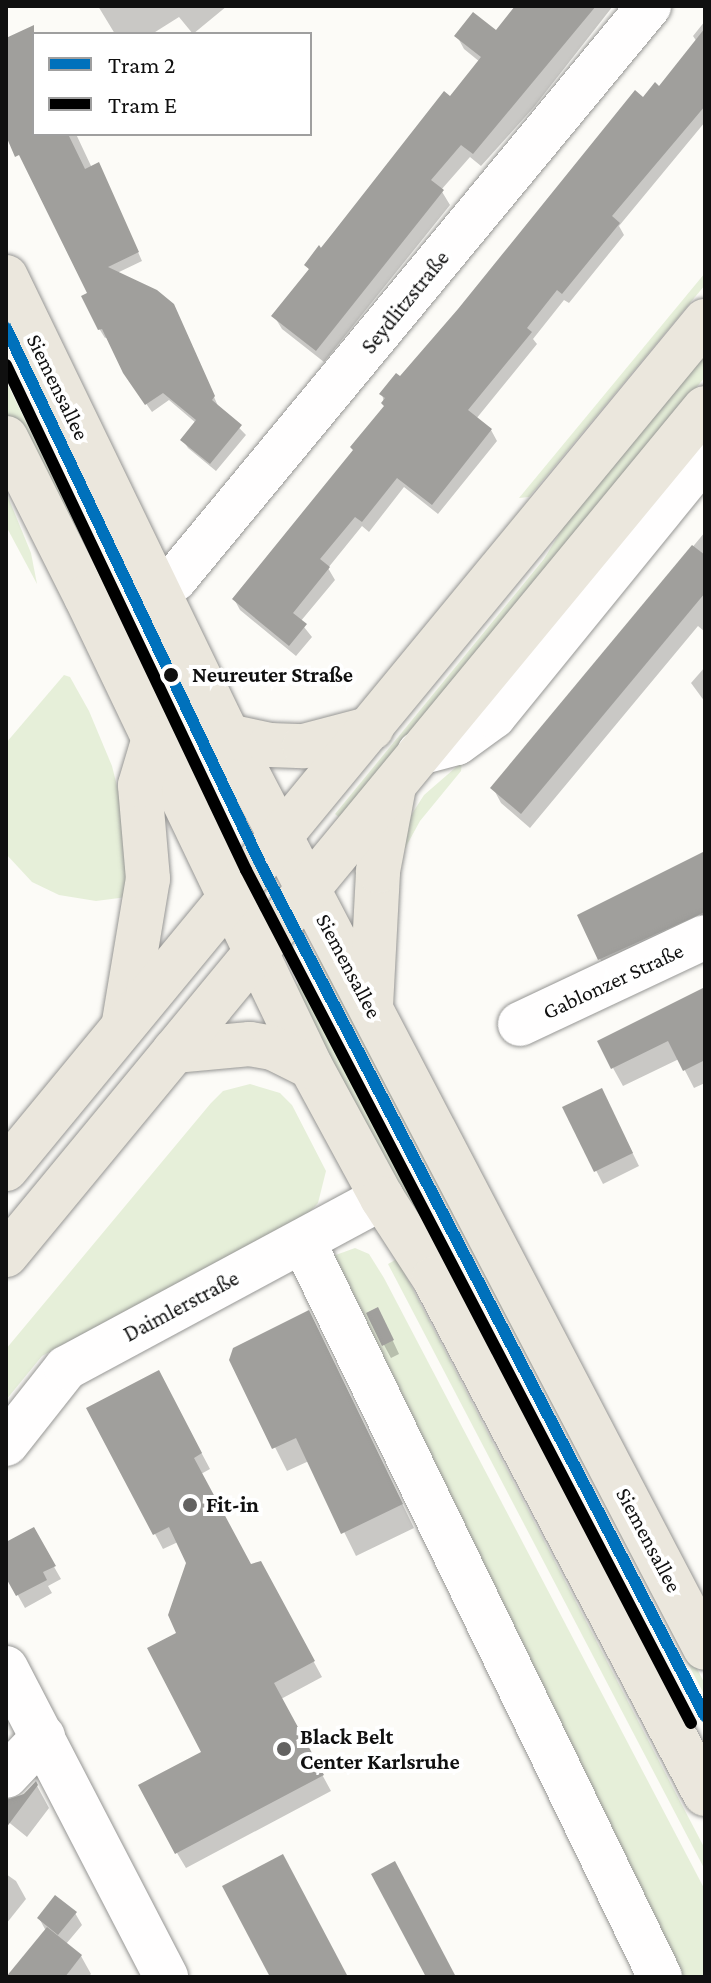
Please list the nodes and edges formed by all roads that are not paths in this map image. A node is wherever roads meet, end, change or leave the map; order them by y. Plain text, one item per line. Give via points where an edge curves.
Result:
1 (649, 6) edge
2 (6, 277) edge
3 (705, 321) edge
4 (705, 408) edge
5 (6, 438) edge
6 (705, 456) edge
7 (156, 591) junction
8 (372, 728) junction
9 (228, 736) junction
10 (154, 738) junction
11 (407, 768) junction
12 (282, 836) junction
13 (309, 888) junction
14 (230, 898) junction
15 (705, 937) edge
16 (257, 952) junction
17 (371, 1006) junction
18 (520, 1024) dead end
19 (122, 1030) junction
20 (174, 1051) junction
21 (311, 1067) junction
22 (14, 1148) edge
23 (382, 1198) junction
24 (303, 1241) junction
25 (6, 1255) edge
26 (6, 1444) edge
27 (705, 1648) edge
28 (6, 1668) edge
29 (43, 1737) junction
30 (6, 1776) edge
31 (705, 1794) edge
32 (166, 1977) edge
33 (660, 1977) edge

1 - 7 street, Seydlitzstraße via 185,567
2 - 7 main road, Siemensallee
3 - 8 main road
4 - 11 main road
5 - 10 main road
6 - 11 street via 494,716 457,743
7 - 9 main road, Siemensallee
8 - 9 main road via 304,746
8 - 12 main road
9 - 12 main road, Siemensallee
10 - 14 main road
10 - 19 main road via 140,785 147,888
11 - 13 main road
11 - 17 main road via 378,871
12 - 13 main road, Siemensallee
12 - 14 main road
13 - 16 main road
13 - 17 main road, Siemensallee
14 - 16 main road
14 - 19 main road
15 - 18 street, Gablonzer Straße
16 - 20 main road
16 - 21 main road
17 - 27 main road, Siemensallee
19 - 22 main road
20 - 21 main road via 250,1044 273,1048
20 - 25 main road
21 - 23 main road
23 - 24 street, Daimlerstraße
23 - 31 main road via 434,1278
24 - 26 street, Daimlerstraße via 66,1368
24 - 33 street
28 - 29 street
29 - 30 street
29 - 32 street

